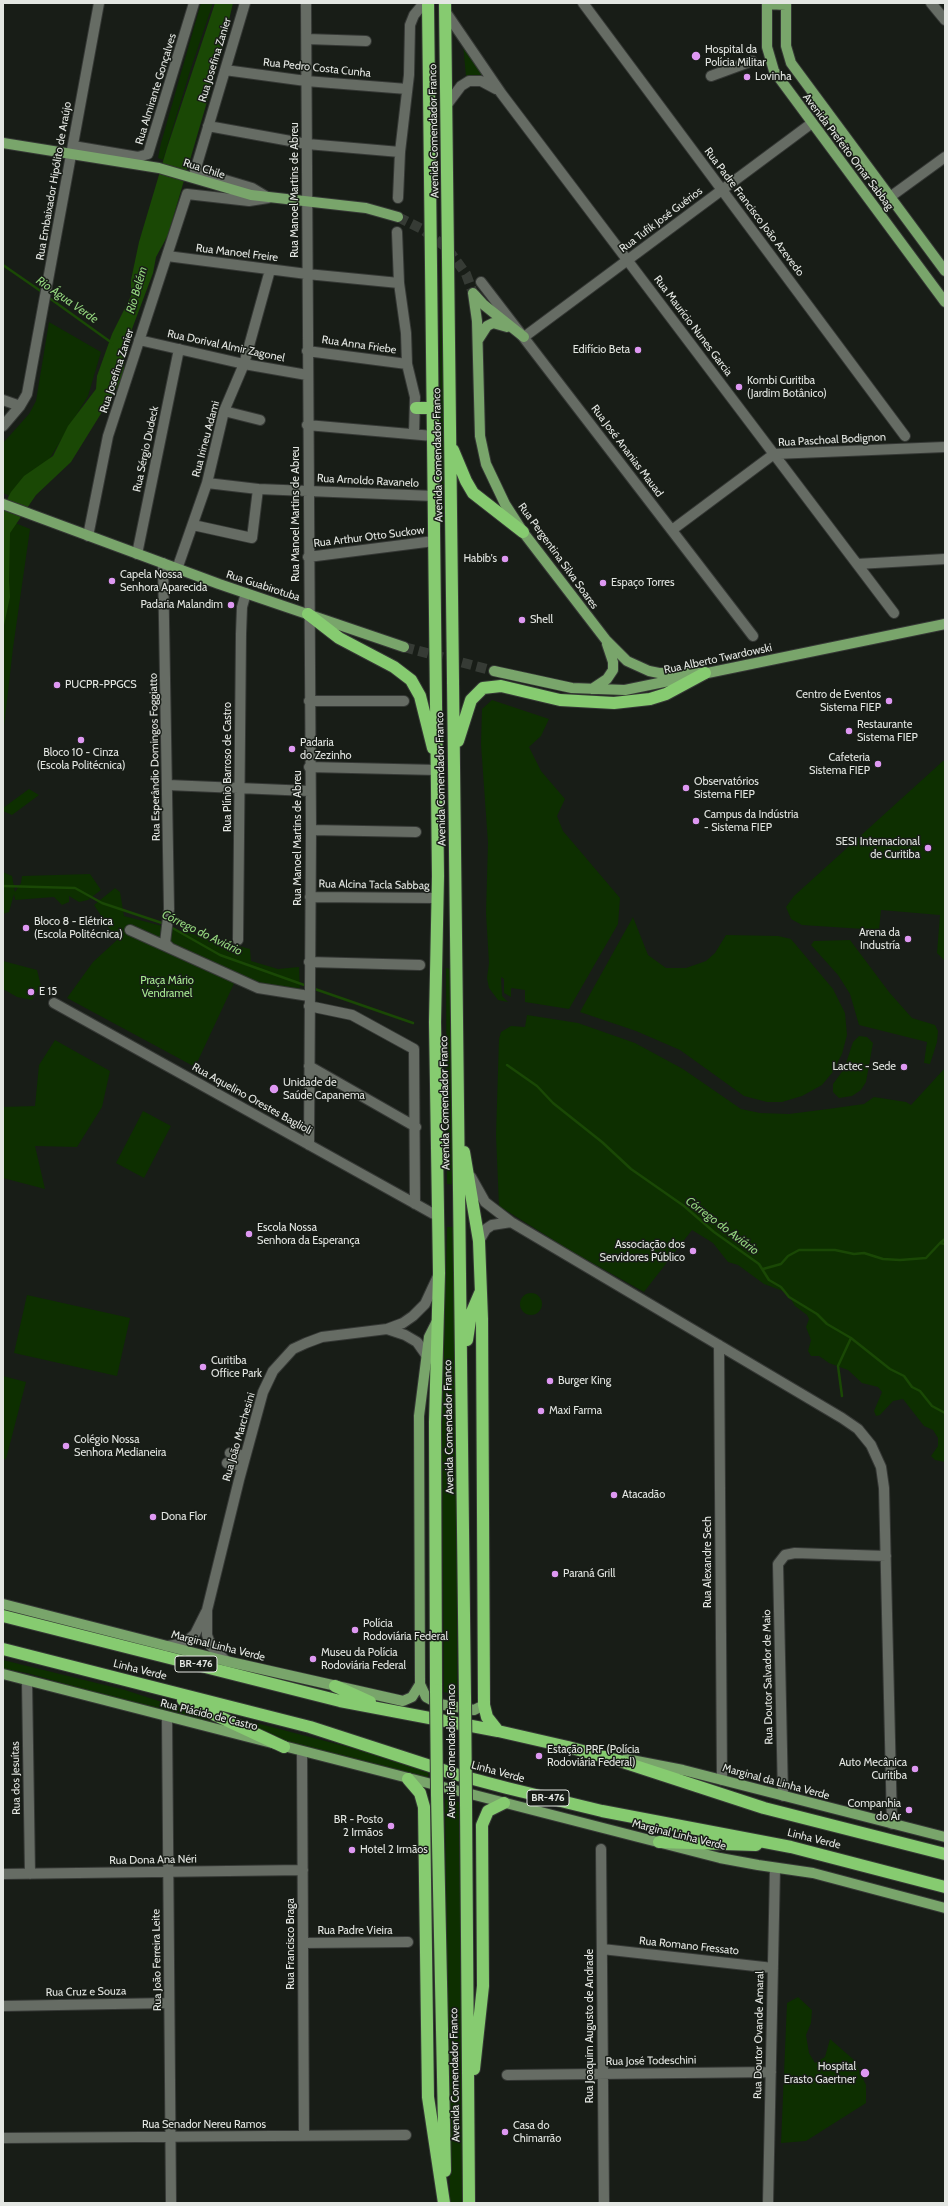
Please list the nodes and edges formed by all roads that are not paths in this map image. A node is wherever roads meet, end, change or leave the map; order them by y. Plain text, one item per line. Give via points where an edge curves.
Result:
1 (99, 3) edge
2 (194, 3) edge
3 (245, 3) edge
4 (306, 3) edge
5 (424, 3) edge
6 (428, 3) edge
7 (583, 3) edge
8 (931, 3) edge
9 (767, 4) edge
10 (786, 4) edge
11 (445, 7) edge
12 (945, 20) edge
13 (306, 39) junction
14 (366, 41) dead end
15 (752, 61) dead end
16 (225, 70) junction
17 (711, 76) dead end
18 (306, 81) junction
19 (407, 89) junction
20 (501, 93) junction
21 (446, 106) junction
22 (812, 123) junction
23 (208, 126) junction
24 (3, 143) edge
25 (307, 144) junction
26 (72, 150) junction
27 (400, 152) junction
28 (858, 154) junction
29 (945, 157) edge
30 (843, 165) junction
31 (722, 189) junction
32 (890, 197) junction
33 (268, 198) junction
34 (398, 198) dead end
35 (307, 202) junction
36 (398, 216) tunnel mouth
37 (397, 232) dead end
38 (167, 256) junction
39 (627, 260) junction
40 (270, 270) junction
41 (945, 271) edge
42 (307, 274) junction
43 (482, 282) dead end
44 (399, 283) junction
45 (945, 302) edge
46 (524, 337) junction
47 (139, 340) junction
48 (478, 340) junction
49 (179, 349) junction
50 (307, 351) junction
51 (244, 364) junction
52 (407, 364) junction
53 (307, 375) junction
54 (3, 400) edge
55 (20, 406) junction
56 (416, 408) junction
57 (433, 408) junction
58 (224, 411) junction
59 (260, 420) dead end
60 (3, 426) edge
61 (308, 426) junction
62 (414, 434) junction
63 (433, 436) junction
64 (905, 436) dead end
65 (450, 443) junction
66 (945, 447) edge
67 (774, 454) junction
68 (207, 483) junction
69 (258, 489) junction
70 (308, 490) junction
71 (434, 496) junction
72 (3, 504) edge
73 (193, 525) junction
74 (672, 530) junction
75 (523, 532) junction
76 (88, 536) junction
77 (434, 541) junction
78 (137, 554) junction
79 (308, 557) junction
80 (945, 559) edge
81 (163, 564) junction
82 (857, 564) junction
83 (177, 569) junction
84 (246, 593) junction
85 (894, 613) dead end
86 (308, 614) junction
87 (945, 624) edge
88 (753, 636) dead end
89 (606, 640) junction
90 (404, 647) tunnel mouth
91 (494, 672) tunnel mouth
92 (705, 673) junction
93 (590, 690) junction
94 (309, 701) junction
95 (404, 701) dead end
96 (454, 755) junction
97 (436, 757) junction
98 (309, 767) junction
99 (437, 770) junction
100 (168, 785) junction
101 (240, 789) junction
102 (309, 791) junction
103 (311, 830) junction
104 (416, 832) dead end
105 (310, 896) junction
106 (438, 898) junction
107 (130, 930) dead end
108 (238, 940) dead end
109 (170, 948) junction
110 (420, 965) dead end
111 (309, 966) junction
112 (309, 998) junction
113 (54, 1003) dead end
114 (309, 1066) junction
115 (416, 1127) junction
116 (458, 1127) junction
117 (310, 1145) junction
118 (469, 1174) junction
119 (414, 1204) junction
120 (439, 1217) junction
121 (511, 1222) junction
122 (479, 1241) junction
123 (439, 1272) junction
124 (480, 1293) junction
125 (439, 1318) junction
126 (387, 1329) junction
127 (719, 1345) junction
128 (426, 1352) junction
129 (437, 1372) junction
130 (461, 1373) junction
131 (245, 1456) junction
132 (242, 1466) junction
133 (886, 1556) junction
134 (3, 1604) edge
135 (207, 1610) junction
136 (3, 1616) edge
137 (167, 1646) junction
138 (3, 1648) edge
139 (226, 1660) junction
140 (3, 1674) edge
141 (27, 1681) junction
142 (420, 1684) junction
143 (335, 1686) junction
144 (157, 1688) junction
145 (484, 1705) junction
146 (389, 1710) junction
147 (167, 1717) junction
148 (498, 1730) junction
149 (284, 1747) junction
150 (302, 1752) junction
151 (601, 1756) junction
152 (408, 1779) junction
153 (722, 1780) junction
154 (783, 1796) junction
155 (504, 1803) junction
156 (892, 1824) junction
157 (945, 1837) edge
158 (659, 1842) junction
159 (791, 1847) junction
160 (601, 1849) dead end
161 (945, 1854) edge
162 (775, 1868) junction
163 (303, 1870) junction
164 (168, 1872) junction
165 (3, 1874) edge
166 (30, 1874) junction
167 (945, 1887) edge
168 (945, 1908) edge
169 (408, 1942) dead end
170 (303, 1943) junction
171 (602, 1949) junction
172 (773, 1968) junction
173 (169, 2003) junction
174 (3, 2006) edge
175 (771, 2072) junction
176 (603, 2074) junction
177 (507, 2075) dead end
178 (468, 2112) junction
179 (406, 2135) dead end
180 (304, 2136) junction
181 (171, 2137) junction
182 (3, 2138) edge
183 (171, 2203) edge
184 (445, 2203) edge
185 (469, 2203) edge
186 (604, 2203) edge
187 (768, 2203) edge

1 - 26 street, Rua Embaixador Hipólito de Araújo
2 - 26 street, Rua Almirante Gonçalves via 148,154 138,157
3 - 16 street, Rua Josefina Zanier
4 - 13 street, Rua Manoel Martins de Abreu
5 - 19 street via 410,25
6 - 57 highway, Avenida Comendador Franco
7 - 31 street, Rua Padre Francisco João Azevedo
8 - 12 street
9 - 10 main road
9 - 22 main road, Avenida Prefeito Omar Sabbag via 767,48 771,65
10 - 28 main road, Avenida Prefeito Omar Sabbag via 786,46 791,63
11 - 20 street, Rua Maurício Nunes Garcia
11 - 21 highway, Avenida Comendador Franco
13 - 14 street
13 - 18 street, Rua Manoel Martins de Abreu
15 - 17 street
16 - 18 street, Rua Pedro Costa Cunha
16 - 23 street, Rua Josefina Zanier
18 - 19 street, Rua Pedro Costa Cunha
18 - 25 street, Rua Manoel Martins de Abreu
19 - 27 street
20 - 21 street, Rua Maurício Nunes Garcia via 481,81 469,82 461,86
20 - 39 street, Rua Maurício Nunes Garcia
21 - 65 highway, Avenida Comendador Franco
22 - 30 main road, Avenida Prefeito Omar Sabbag
22 - 31 street, Rua Tufik José Guérios
23 - 25 street
23 - 33 street, Rua Josefina Zanier via 195,170 252,188
24 - 26 main road, Rua Chile
25 - 27 street
25 - 35 street, Rua Manoel Martins de Abreu
26 - 33 main road, Rua Chile via 173,172 237,192
26 - 55 street, Rua Embaixador Hipólito de Araújo via 27,394
27 - 34 street
28 - 30 main road
28 - 32 main road, Avenida Prefeito Omar Sabbag
29 - 32 street
30 - 45 main road, Avenida Prefeito Omar Sabbag
31 - 39 street, Rua Tufik José Guérios
31 - 64 street, Rua Padre Francisco João Azevedo
32 - 41 main road, Avenida Prefeito Omar Sabbag
33 - 35 main road, Rua Chile
33 - 38 street, Rua Josefina Zanier via 249,201 187,194
35 - 36 main road, Rua Chile via 366,208
35 - 42 street, Rua Manoel Martins de Abreu
37 - 44 street, Avenida Comendador Franco
38 - 40 street, Rua Manoel Freire
38 - 47 street, Rua Josefina Zanier
39 - 46 street, Rua Tufik José Guérios
39 - 67 street, Rua Maurício Nunes Garcia
40 - 42 street, Rua Manoel Freire
40 - 51 street, Rua Irineu Adami
42 - 44 street, Rua Manoel Freire
42 - 50 street, Rua Manoel Martins de Abreu
43 - 46 street, Rua José Ananias Mauad
44 - 52 street, Avenida Comendador Franco via 406,333
46 - 48 main road via 504,325 493,323 487,326
46 - 48 main road, Rua Pergentina Silva Soares via 487,308 473,293
46 - 74 street, Rua José Ananias Mauad
47 - 49 street, Rua Dorival Almir Zagonel
47 - 76 street, Rua Josefina Zanier via 108,436
48 - 75 main road, Rua Pergentina Silva Soares via 479,422 483,451 496,488
49 - 51 street, Rua Dorival Almir Zagonel
49 - 78 street, Rua Sérgio Dudeck
50 - 52 street, Rua Anna Friebe
50 - 53 street, Rua Manoel Martins de Abreu
51 - 53 street, Rua Dorival Almir Zagonel
51 - 58 street, Rua Irineu Adami
52 - 56 street, Avenida Comendador Franco
53 - 61 street, Rua Manoel Martins de Abreu
54 - 55 street
55 - 60 street, Rua Embaixador Hipólito de Araújo
56 - 57 highway
56 - 62 street, Avenida Comendador Franco
57 - 63 highway, Avenida Comendador Franco
58 - 59 street
58 - 68 street, Rua Irineu Adami
61 - 62 street
61 - 70 street, Rua Manoel Martins de Abreu
62 - 63 street
63 - 71 highway, Avenida Comendador Franco
65 - 75 highway via 473,493
65 - 96 highway, Avenida Comendador Franco
66 - 67 street, Rua Paschoal Bodignon
67 - 74 street, Rua Paschoal Bodignon
67 - 82 street, Rua Maurício Nunes Garcia
68 - 69 street, Rua Arnoldo Ravanelo
68 - 73 street, Rua Irineu Adami
69 - 70 street, Rua Arnoldo Ravanelo
69 - 73 street via 252,538
70 - 71 street, Rua Arnoldo Ravanelo
70 - 79 street, Rua Manoel Martins de Abreu
71 - 77 highway, Avenida Comendador Franco
72 - 76 main road, Rua Guabirotuba
73 - 83 street, Rua Irineu Adami
74 - 88 street, Rua José Ananias Mauad
75 - 89 main road, Rua Pergentina Silva Soares
76 - 78 main road, Rua Guabirotuba
77 - 79 street, Rua Arthur Otto Suckow
77 - 97 highway, Avenida Comendador Franco
78 - 81 main road, Rua Guabirotuba
79 - 86 street, Rua Manoel Martins de Abreu
80 - 82 street
81 - 83 main road, Rua Guabirotuba
81 - 100 street, Rua Esperândio Domingos Foggiatto
82 - 85 street, Rua Maurício Nunes Garcia
83 - 84 main road, Rua Guabirotuba
84 - 86 main road, Rua Guabirotuba
84 - 101 street, Rua Plínio Barroso de Castro via 242,607 241,634
86 - 90 main road, Rua Guabirotuba
86 - 94 street, Rua Manoel Martins de Abreu
86 - 97 highway via 339,638 394,667 411,680 420,696
87 - 92 main road, Rua Alberto Twardowski
89 - 92 main road, Rua Pergentina Silva Soares via 627,661 649,671
89 - 93 main road, Rua Pergentina Silva Soares via 613,670 607,679
91 - 93 main road, Rua Alberto Twardowski
92 - 93 main road, Rua Alberto Twardowski via 642,688
92 - 96 highway via 666,694 650,699 614,703 560,700 501,686 483,688 471,700 466,710
94 - 95 street
94 - 98 street, Rua Manoel Martins de Abreu
96 - 116 highway, Avenida Comendador Franco
97 - 99 highway, Avenida Comendador Franco
98 - 99 street
98 - 102 street, Rua Manoel Martins de Abreu
99 - 106 highway, Avenida Comendador Franco
100 - 101 street
100 - 109 street, Rua Esperândio Domingos Foggiatto via 169,921 165,943
101 - 102 street
101 - 108 street, Rua Plínio Barroso de Castro
102 - 103 street, Rua Manoel Martins de Abreu
103 - 104 street
103 - 105 street, Rua Manoel Martins de Abreu
105 - 106 street, Rua Alcina Tacla Sabbag
105 - 111 street, Rua Manoel Martins de Abreu
106 - 120 highway, Avenida Comendador Franco via 435,1022
107 - 109 street
109 - 112 street via 258,988
110 - 111 street
111 - 112 street, Rua Manoel Martins de Abreu
112 - 114 street, Rua Manoel Martins de Abreu
112 - 115 street via 352,1015 414,1049
113 - 117 street, Rua Aquelino Orestes Baglioli
114 - 115 street
114 - 117 street, Rua Manoel Martins de Abreu
115 - 119 street
116 - 118 highway
116 - 130 highway, Avenida Comendador Franco
117 - 119 street, Rua Aquelino Orestes Baglioli
118 - 121 street via 485,1202
118 - 122 highway
119 - 120 street, Rua Aquelino Orestes Baglioli
120 - 123 highway, Avenida Comendador Franco
121 - 122 street via 492,1225
121 - 127 street
122 - 124 highway
123 - 125 highway, Avenida Comendador Franco
123 - 126 street, Rua João Marchesini via 421,1309 403,1323
124 - 130 highway via 471,1314
124 - 145 highway
125 - 128 main road, Avenida Comendador Franco via 429,1337
125 - 129 highway, Avenida Comendador Franco
126 - 128 street, Rua João Marchesini via 417,1342
126 - 131 street, Rua João Marchesini via 322,1337 294,1349 273,1371 263,1392
127 - 133 street via 842,1418 865,1437 876,1455 883,1477
127 - 153 street, Rua Alexandre Sech
128 - 129 street, Rua João Marchesini
128 - 142 main road, Avenida Comendador Franco via 419,1416
129 - 184 highway, Avenida Comendador Franco, bridge via 437,1794
130 - 178 highway, Avenida Comendador Franco, bridge
131 - 132 street, Rua João Marchesini
131 - 132 street via 228,1458
132 - 135 street, Rua João Marchesini
133 - 154 street, Rua Doutor Salvador de Maio via 795,1553 781,1558 777,1570
133 - 156 street
134 - 137 main road, Marginal Linha Verde
135 - 137 street, Rua João Marchesini via 195,1634 182,1644
135 - 139 street, Rua João Marchesini via 207,1635 211,1646
136 - 146 highway, Linha Verde / BR-476 via 340,1701
137 - 139 main road, Marginal Linha Verde
138 - 144 highway, Linha Verde / BR-476
139 - 143 main road, Marginal Linha Verde
140 - 141 main road, Rua Plácido de Castro
141 - 147 main road, Rua Plácido de Castro
141 - 166 street, Rua dos Jesuítas
142 - 143 main road, Marginal Linha Verde via 412,1697 403,1701
142 - 145 main road via 426,1697 439,1704 474,1710
143 - 146 highway
144 - 149 highway
144 - 159 highway, Linha Verde / BR-476 via 323,1730 500,1787 618,1814
145 - 148 highway via 487,1717
146 - 148 highway, Linha Verde / BR-476
147 - 149 main road, Rua Plácido de Castro
147 - 164 street, Rua João Ferreira Leite
148 - 151 highway, Linha Verde / BR-476
149 - 150 main road, Rua Plácido de Castro
150 - 152 main road, Rua Plácido de Castro
150 - 163 street, Rua Francisco Braga
151 - 153 main road, Marginal da Linha Verde via 664,1765
151 - 161 highway, Linha Verde / BR-476 via 764,1808
152 - 155 main road, Marginal Linha Verde
152 - 184 highway via 420,1793 424,1807 428,2097
153 - 154 main road, Marginal da Linha Verde
154 - 156 main road, Marginal da Linha Verde
155 - 158 main road, Marginal Linha Verde
155 - 178 highway via 488,1812 482,1825 482,2004
156 - 157 main road, Marginal da Linha Verde
158 - 159 highway
158 - 162 main road, Marginal Linha Verde via 734,1861
159 - 167 highway, Linha Verde / BR-476
160 - 171 street, Rua Joaquim Augusto de Andrade
162 - 168 main road, Marginal Linha Verde via 813,1872
162 - 172 street, Rua Doutor Ovande Amaral
163 - 164 street, Rua Dona Ana Néri
163 - 170 street, Rua Francisco Braga
164 - 166 street, Rua Dona Ana Néri
164 - 173 street, Rua João Ferreira Leite
165 - 166 street, Rua Dona Ana Néri
169 - 170 street, Rua Padre Vieira
170 - 180 street, Rua Francisco Braga
171 - 172 street, Rua Romano Fressato
171 - 176 street, Rua Joaquim Augusto de Andrade
172 - 175 street, Rua Doutor Ovande Amaral
173 - 174 street, Rua Cruz e Souza
173 - 181 street, Rua João Ferreira Leite
175 - 176 street, Rua José Todeschini
175 - 187 street, Rua Doutor Ovande Amaral
176 - 177 street, Rua José Todeschini
176 - 186 street, Rua Joaquim Augusto de Andrade
178 - 185 highway, Avenida Comendador Franco
179 - 180 street, Rua Senador Nereu Ramos
180 - 181 street, Rua Senador Nereu Ramos
181 - 182 street, Rua Senador Nereu Ramos
181 - 183 street, Rua João Ferreira Leite

